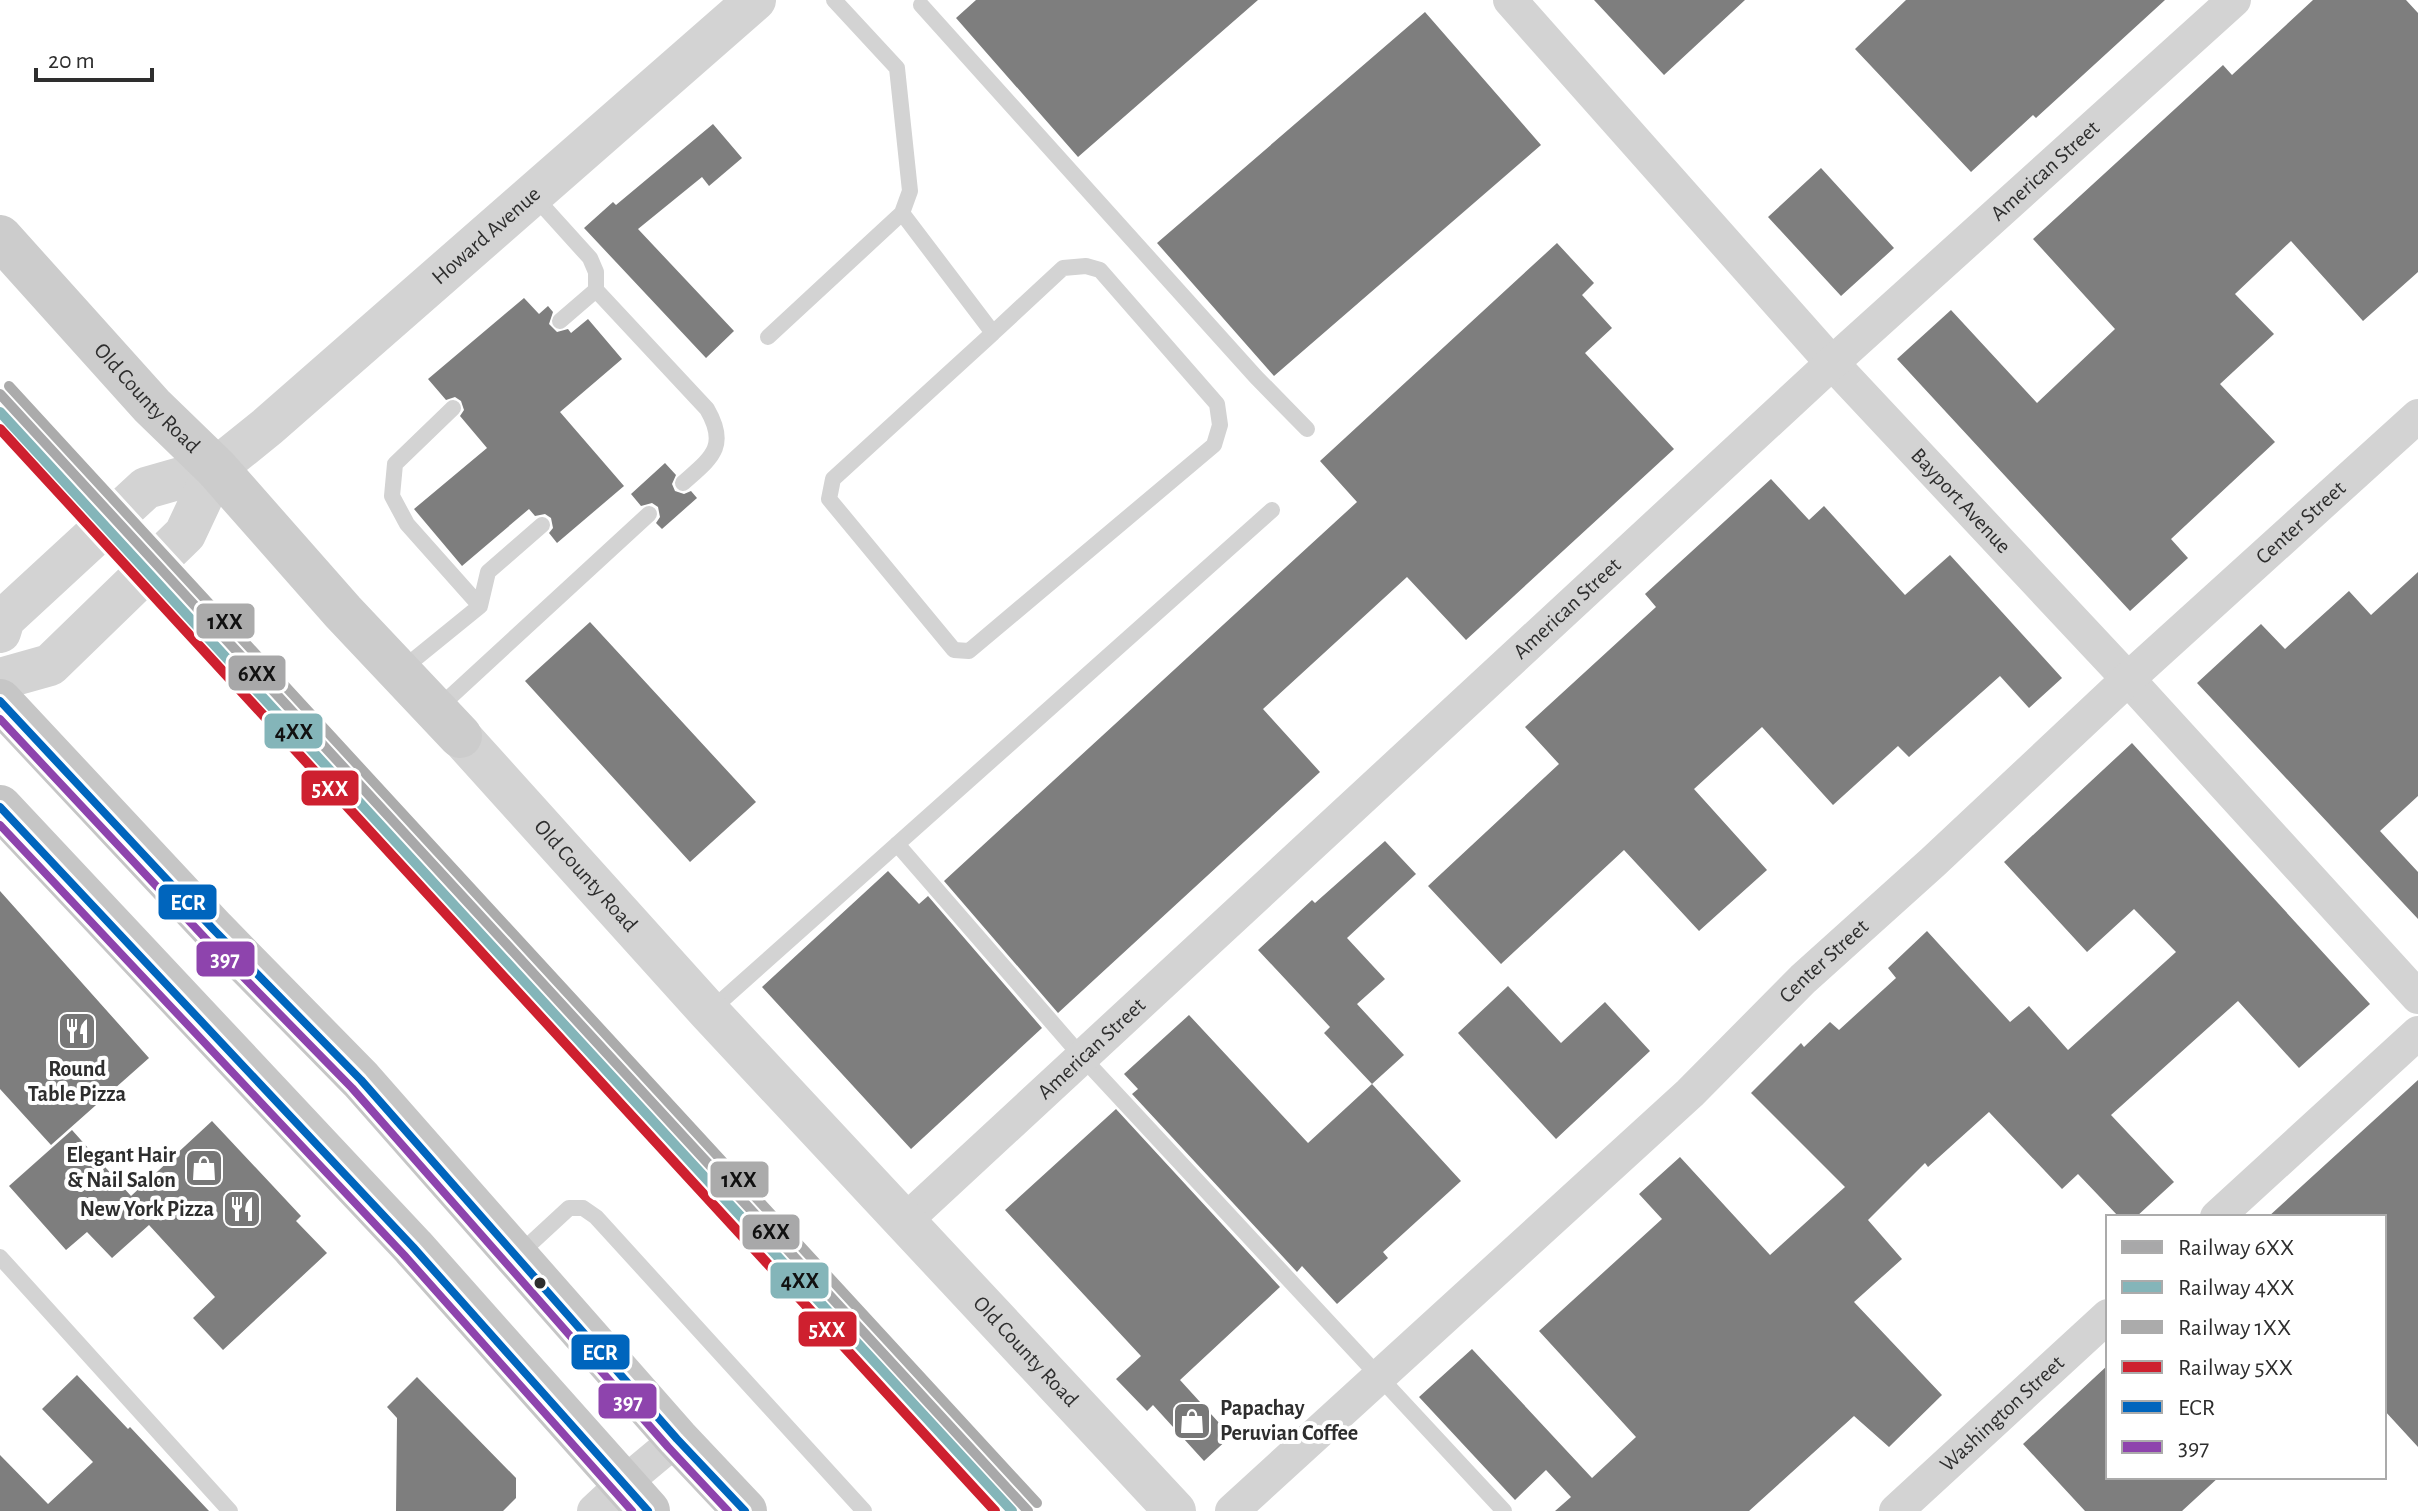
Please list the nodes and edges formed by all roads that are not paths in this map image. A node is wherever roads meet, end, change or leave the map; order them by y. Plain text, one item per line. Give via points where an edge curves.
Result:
1 (755, 0) edge
2 (834, 0) edge
3 (1510, 0) edge
4 (2234, 0) edge
5 (921, 5) dead end
6 (533, 195) junction
7 (902, 213) junction
8 (0, 237) edge
9 (596, 290) junction
10 (560, 321) dead end
11 (993, 333) junction
12 (768, 337) dead end
13 (1832, 363) junction
14 (453, 408) dead end
15 (2418, 416) edge
16 (1307, 429) dead end
17 (216, 468) junction
18 (683, 483) dead end
19 (1272, 510) dead end
20 (649, 514) dead end
21 (542, 525) dead end
22 (480, 606) junction
23 (0, 632) edge
24 (399, 672) junction
25 (0, 679) edge
26 (2128, 679) junction
27 (0, 701) edge
28 (448, 724) junction
29 (0, 807) edge
30 (897, 844) junction
31 (2418, 997) edge
32 (709, 1012) junction
33 (2418, 1033) edge
34 (1082, 1057) junction
35 (2219, 1215) edge
36 (905, 1221) junction
37 (516, 1257) junction
38 (3, 1267) edge
39 (2106, 1318) edge
40 (1377, 1377) junction
41 (677, 1439) junction
42 (622, 1502) edge
43 (230, 1511) edge
44 (745, 1511) edge
45 (864, 1511) edge
46 (1175, 1511) edge
47 (1232, 1511) edge
48 (1504, 1511) edge
49 (1896, 1511) edge

1 - 6 street, Howard Avenue
2 - 7 lane via 897,68 910,191
3 - 13 street, Bayport Avenue
4 - 13 street, American Street
5 - 16 lane
6 - 9 lane via 590,258
6 - 17 street, Howard Avenue
7 - 11 lane
7 - 12 lane
8 - 17 main road, Old County Road via 152,406
9 - 10 lane
9 - 18 lane via 717,426 710,458
11 - 11 lane via 833,479 829,499 954,650 969,651 1214,445 1220,425 1217,404 1100,270 1063,268
13 - 26 street, Bayport Avenue
13 - 34 street, American Street
14 - 22 lane via 395,464 392,496 407,524
15 - 26 street, Center Street
17 - 23 street, Howard Avenue via 146,488 4,619
17 - 24 main road, Old County Road
17 - 25 street, Howard Avenue via 185,534 50,665
19 - 30 lane
20 - 28 lane
21 - 22 lane via 488,572
22 - 24 lane
24 - 28 main road, Old County Road
26 - 31 street, Bayport Avenue
26 - 40 street, Center Street via 1803,979 1690,1093
27 - 37 main road via 361,1080
28 - 32 street, Old County Road
29 - 42 main road via 413,1247
30 - 32 lane
30 - 34 lane
32 - 36 street, Old County Road
33 - 35 street
34 - 36 street, American Street
34 - 40 lane
36 - 46 street, Old County Road
37 - 41 main road
37 - 45 lane via 569,1208 583,1208 596,1217
38 - 43 lane
39 - 49 street, Washington Street
40 - 47 street, Center Street
40 - 48 lane
41 - 42 street
41 - 44 main road

